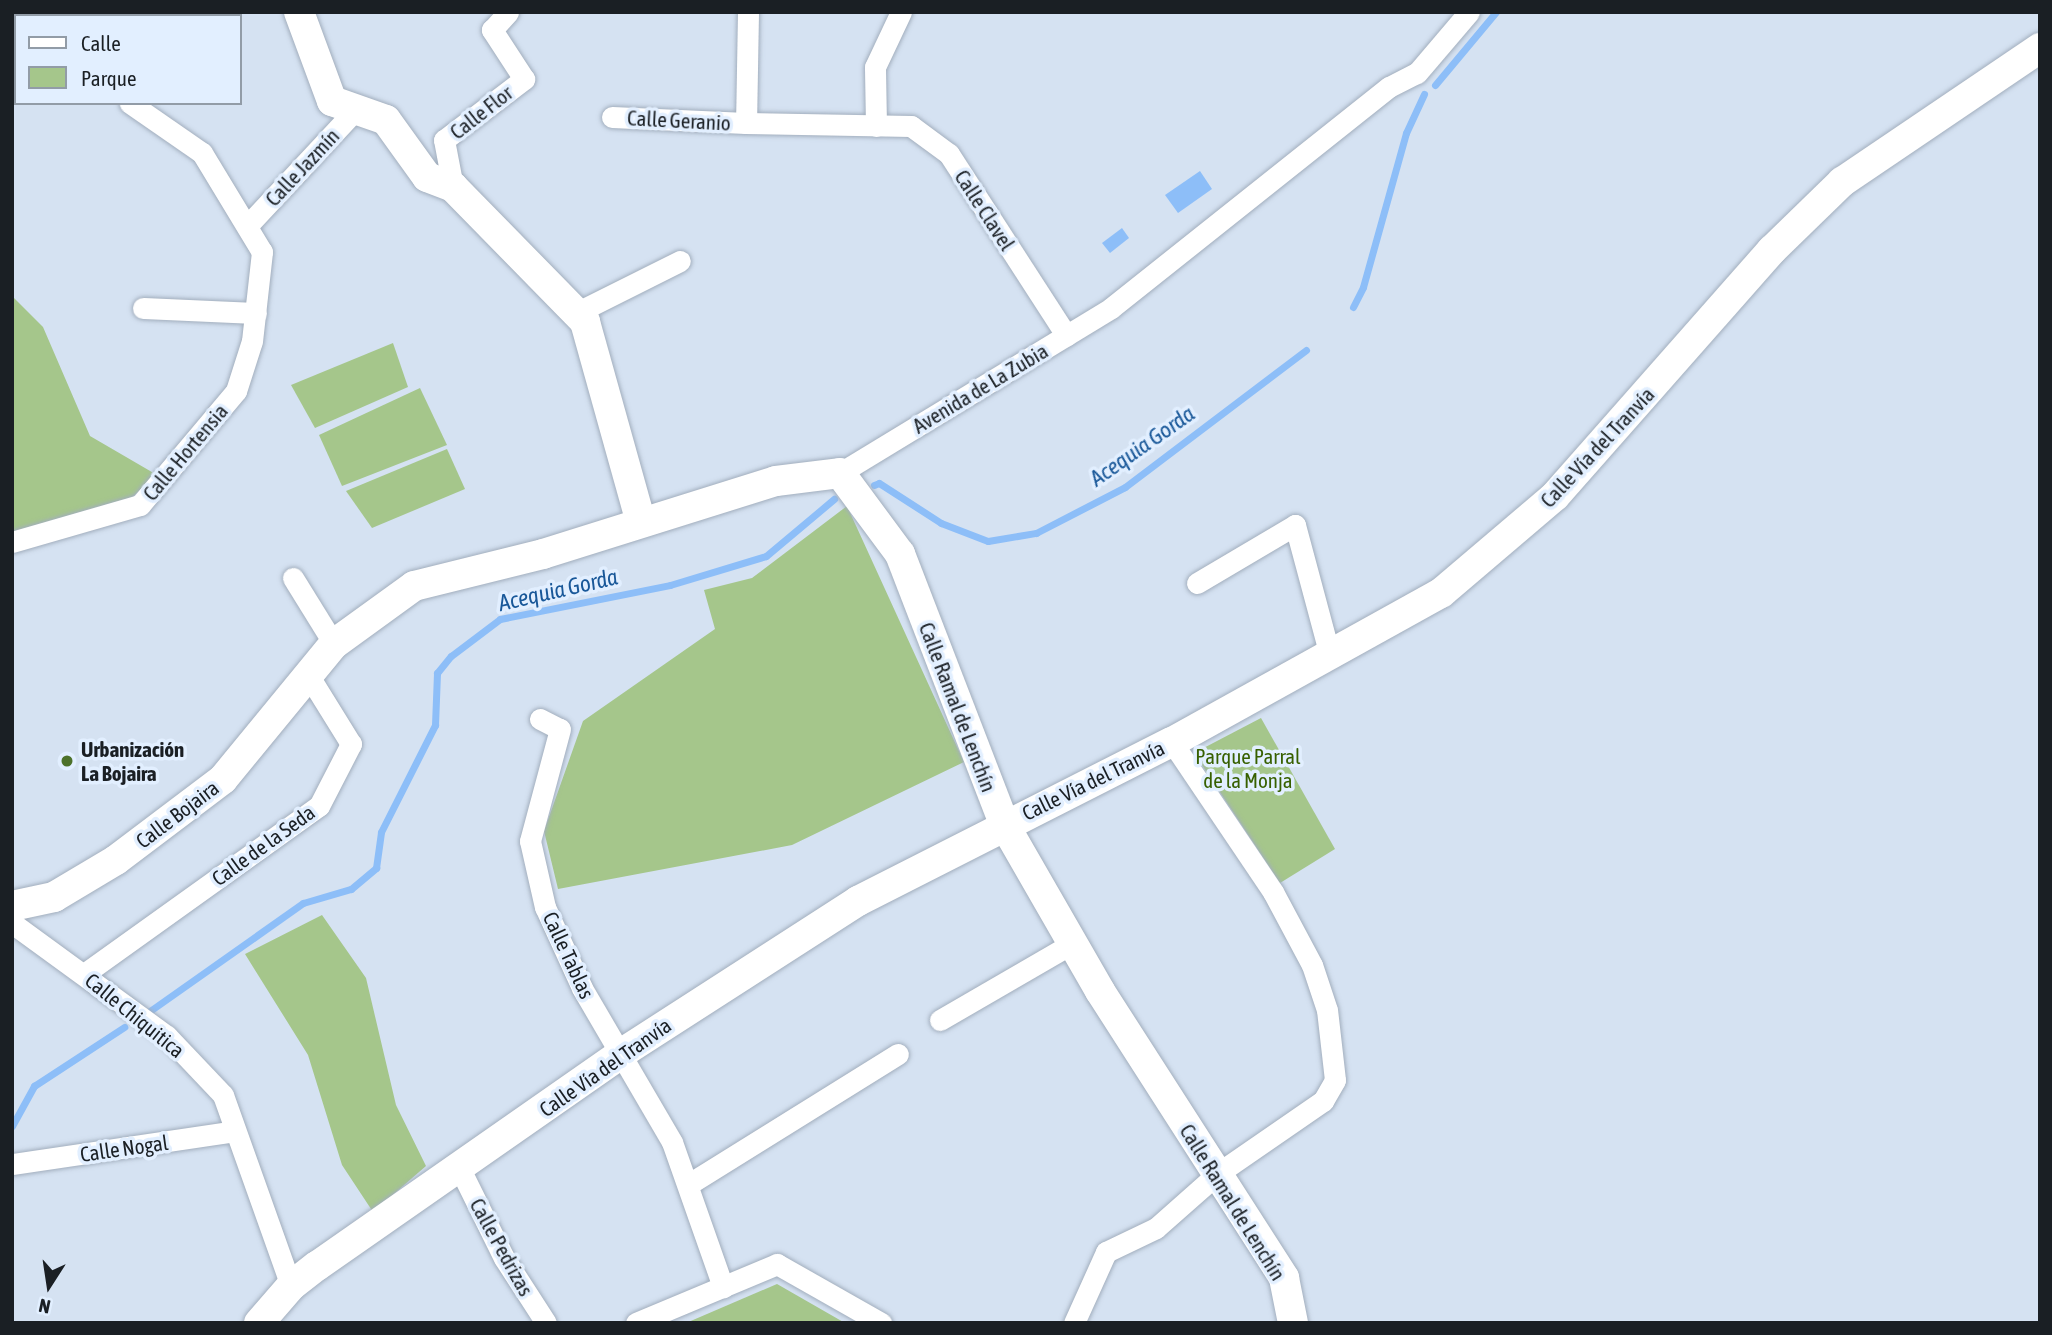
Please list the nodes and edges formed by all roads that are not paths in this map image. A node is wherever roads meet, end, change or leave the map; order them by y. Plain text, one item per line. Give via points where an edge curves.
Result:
1 (299, 12) edge
2 (508, 12) edge
3 (748, 12) edge
4 (901, 12) edge
5 (1469, 12) edge
6 (2040, 48) edge
7 (133, 105) edge
8 (356, 109) junction
9 (612, 117) dead end
10 (746, 123) junction
11 (876, 126) junction
12 (453, 187) junction
13 (247, 226) junction
14 (680, 261) dead end
15 (143, 308) dead end
16 (256, 313) junction
17 (576, 313) junction
18 (1066, 335) junction
19 (840, 473) junction
20 (641, 522) junction
21 (12, 542) edge
22 (293, 579) dead end
23 (1197, 583) dead end
24 (334, 644) junction
25 (1330, 656) junction
26 (307, 673) junction
27 (540, 719) dead end
28 (1172, 742) junction
29 (1004, 824) junction
30 (12, 906) edge
31 (12, 923) edge
32 (1073, 943) junction
33 (84, 975) junction
34 (940, 1020) dead end
35 (622, 1053) junction
36 (898, 1054) dead end
37 (235, 1131) junction
38 (12, 1164) edge
39 (460, 1169) junction
40 (1217, 1174) junction
41 (689, 1184) junction
42 (291, 1286) junction
43 (723, 1287) junction
44 (259, 1323) edge
45 (546, 1323) edge
46 (636, 1323) edge
47 (881, 1323) edge
48 (1074, 1323) edge
49 (1293, 1323) edge

1 - 8 street via 332,101
2 - 12 street, Calle Flor via 492,30 524,79 444,140
3 - 10 street, Calle Geranio
4 - 11 street via 875,67
5 - 18 street, Avenida de La Zubia via 1417,73 1389,87 1111,309
6 - 25 street, Calle Vía del Tranvía via 1842,181 1772,250 1555,496 1441,593
7 - 13 street, Calle Hortensia via 202,153
8 - 12 street via 386,120 427,177
8 - 13 street, Calle Jazmín
9 - 10 street, Calle Geranio
10 - 11 street, Calle Geranio
11 - 18 street, Calle Clavel via 911,126 949,154
12 - 17 street
13 - 16 street, Calle Hortensia via 262,252
14 - 17 street
15 - 16 street
16 - 21 street, Calle Hortensia via 236,391 140,505
17 - 20 street via 585,322
18 - 19 street, Avenida de La Zubia
19 - 20 street, Avenida de La Zubia via 776,481
19 - 29 street, Calle Ramal de Lenchín via 900,554
20 - 24 street, Calle Bojaira via 543,554 414,586
22 - 24 street
23 - 25 street via 1294,525
24 - 26 street, Calle Bojaira
25 - 28 street, Calle Vía del Tranvía
26 - 30 street, Calle Bojaira via 223,779 116,860 54,897
26 - 33 street, Calle de la Seda via 351,744 319,806
27 - 35 street, Calle Tablas via 560,729 530,841 545,907 582,988
28 - 29 street, Calle Vía del Tranvía
28 - 40 street via 1273,892 1312,965 1327,1010 1334,1069 1335,1080 1323,1101
29 - 32 street, Calle Ramal de Lenchín
29 - 35 street, Calle Vía del Tranvía via 858,901
31 - 33 street, Calle Chiquitica
32 - 34 street
32 - 40 street, Calle Ramal de Lenchín
33 - 37 street, Calle Chiquitica via 167,1036 223,1095
35 - 39 street, Calle Vía del Tranvía
35 - 41 street, Calle Tablas via 672,1142
36 - 41 street
37 - 38 street, Calle Nogal
37 - 42 street, Calle Chiquitica
39 - 42 street, Calle Vía del Tranvía
39 - 45 street, Calle Pedrizas via 504,1258
40 - 48 street via 1156,1228 1106,1252
40 - 49 street, Calle Ramal de Lenchín via 1284,1278
41 - 43 street, Calle Tablas
42 - 44 street, Calle Vía del Tranvía
43 - 46 street
43 - 47 street via 777,1264

